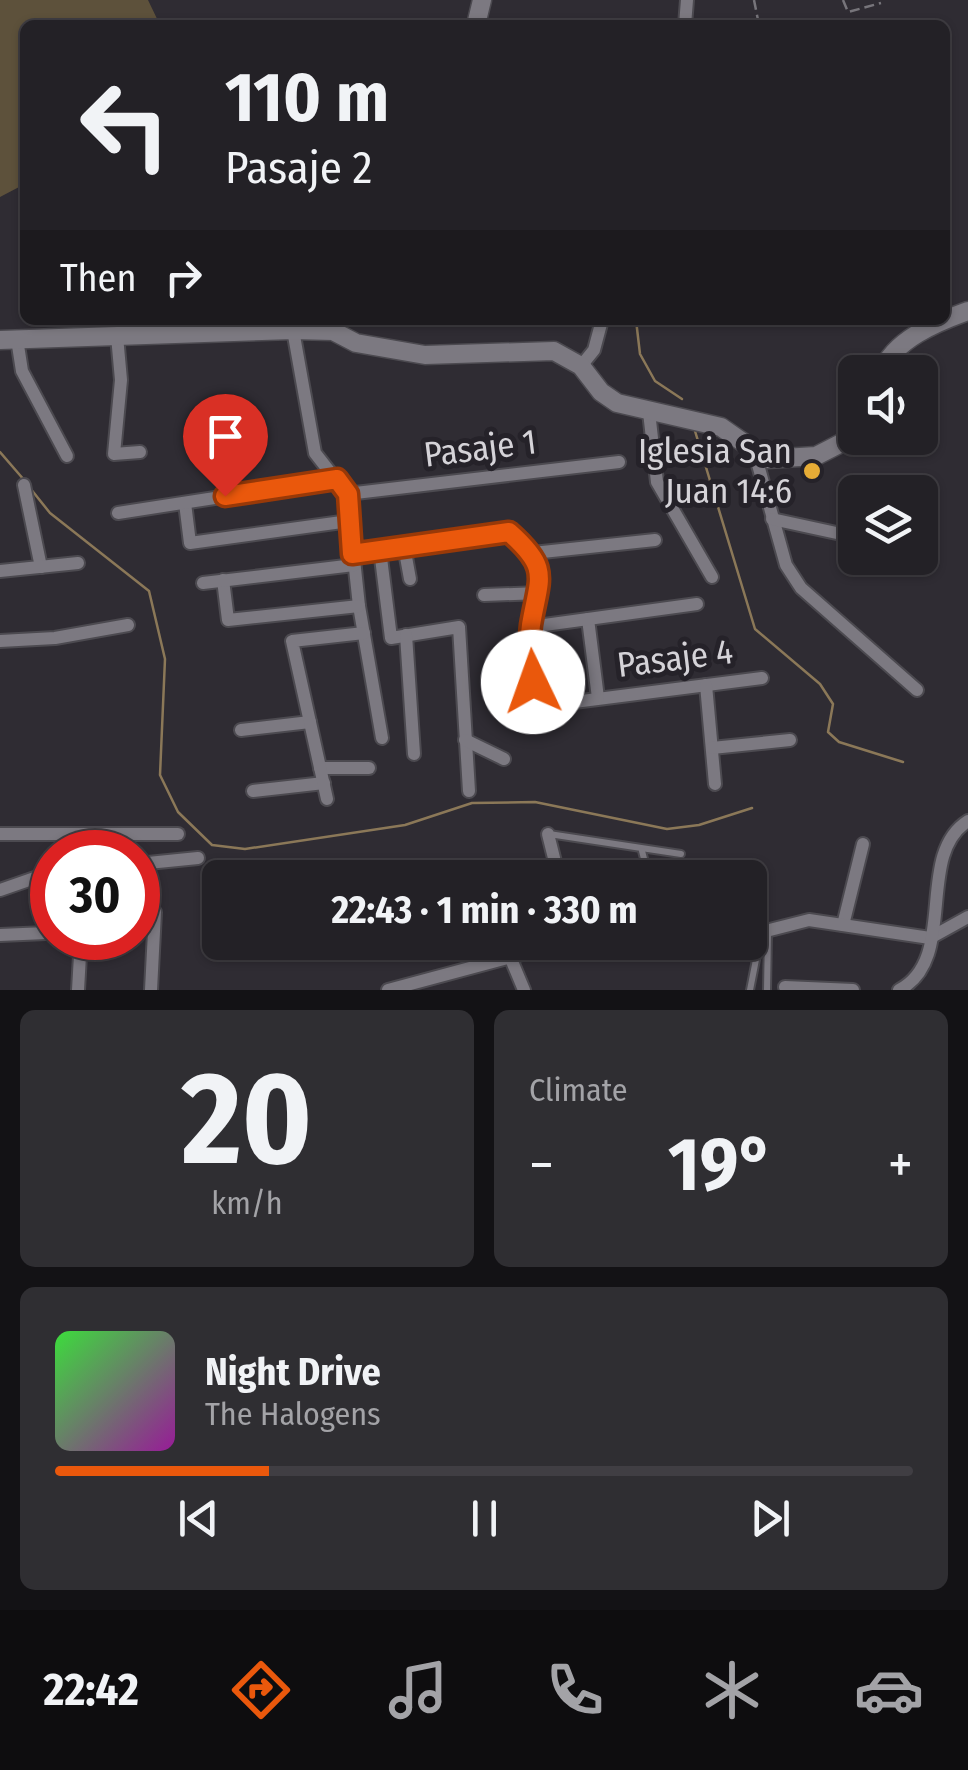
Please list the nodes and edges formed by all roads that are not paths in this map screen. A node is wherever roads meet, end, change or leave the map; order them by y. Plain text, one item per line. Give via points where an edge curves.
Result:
1 (601, 325) edge
2 (940, 325) edge
3 (338, 326) edge
4 (293, 330) junction
5 (118, 336) junction
6 (9, 340) edge
7 (890, 355) edge
8 (581, 366) junction
9 (649, 412) junction
10 (838, 445) edge
11 (140, 452) dead end
12 (755, 454) junction
13 (67, 456) dead end
14 (619, 462) dead end
15 (337, 479) junction
16 (24, 485) dead end
17 (348, 494) junction
18 (185, 503) junction
19 (118, 513) dead end
20 (772, 518) junction
21 (349, 520) junction
22 (838, 533) edge
23 (655, 540) dead end
24 (404, 546) junction
25 (380, 550) junction
26 (533, 554) junction
27 (353, 559) junction
28 (78, 563) dead end
29 (41, 567) junction
30 (0, 571) edge
31 (712, 578) dead end
32 (410, 579) dead end
33 (223, 580) junction
34 (202, 583) dead end
35 (540, 594) junction
36 (484, 595) dead end
37 (698, 604) dead end
38 (359, 606) junction
39 (588, 620) junction
40 (128, 625) dead end
41 (530, 627) junction
42 (364, 633) junction
43 (406, 636) junction
44 (0, 641) edge
45 (762, 678) dead end
46 (706, 684) junction
47 (918, 690) dead end
48 (598, 698) junction
49 (310, 722) junction
50 (241, 730) dead end
51 (382, 738) dead end
52 (464, 740) junction
53 (790, 740) dead end
54 (712, 748) junction
55 (414, 754) dead end
56 (504, 759) dead end
57 (320, 768) junction
58 (369, 768) dead end
59 (324, 783) junction
60 (715, 784) dead end
61 (469, 790) dead end
62 (253, 791) dead end
63 (327, 799) dead end
64 (968, 822) edge
65 (0, 834) edge
66 (178, 834) dead end
67 (548, 834) joint
68 (862, 844) dead end
69 (642, 851) junction
70 (681, 854) dead end
71 (198, 858) dead end
72 (554, 860) edge
73 (644, 860) edge
74 (160, 862) edge
75 (30, 880) edge
76 (0, 890) edge
77 (968, 917) edge
78 (843, 925) junction
79 (767, 932) edge
80 (30, 934) edge
81 (0, 935) edge
82 (930, 938) junction
83 (80, 960) edge
84 (153, 960) edge
85 (508, 960) edge
86 (511, 960) edge
87 (755, 960) edge
88 (763, 960) edge
89 (422, 986) edge
90 (786, 987) dead end
91 (78, 990) edge
92 (151, 990) edge
93 (388, 990) edge
94 (524, 990) edge
95 (750, 990) edge
96 (767, 990) edge
97 (853, 990) edge
98 (899, 990) edge

1 - 8 street
2 - 7 street
3 - 4 street
3 - 8 street via 356,343 425,355 554,351
4 - 5 street
4 - 15 street via 315,453
5 - 6 street
5 - 11 street via 114,454
6 - 13 street
8 - 9 street via 608,398
9 - 12 street via 721,427
9 - 31 street via 658,482
10 - 12 street via 816,456 772,460
12 - 20 street
14 - 17 street, Pasaje 1
15 - 17 street
15 - 18 street
16 - 29 street
17 - 21 street
18 - 19 street
18 - 21 street via 190,544
20 - 22 street
20 - 47 street via 786,565 801,588
21 - 27 street
23 - 26 street
24 - 25 street
24 - 26 street via 509,532
24 - 32 street
25 - 27 street
25 - 43 street via 391,638
26 - 35 street
27 - 33 street
27 - 38 street
28 - 29 street
29 - 30 street
33 - 34 street
33 - 38 street via 228,620
35 - 36 street
35 - 41 street
37 - 39 street
38 - 42 street
39 - 41 street
39 - 48 street
40 - 44 street
41 - 48 street, Pasaje 4 via 535,706
42 - 49 street via 292,641
42 - 51 street
43 - 52 street via 459,627
43 - 55 street
45 - 46 street, Pasaje 4
46 - 48 street, Pasaje 4
46 - 54 street
49 - 50 street
49 - 57 street
52 - 56 street
52 - 61 street
53 - 54 street
54 - 60 street
57 - 58 street
57 - 59 street
59 - 62 street
59 - 63 street
64 - 82 street via 947,843
65 - 66 street
67 - 69 lane
67 - 72 street
68 - 78 street
69 - 70 lane
69 - 73 lane
71 - 74 street
75 - 76 street
77 - 82 street
78 - 79 street via 809,920
78 - 82 street
80 - 81 street
82 - 98 street via 916,975
83 - 91 street
84 - 92 street
85 - 89 street
86 - 94 street
87 - 95 lane
88 - 96 lane
89 - 93 street
90 - 97 street

